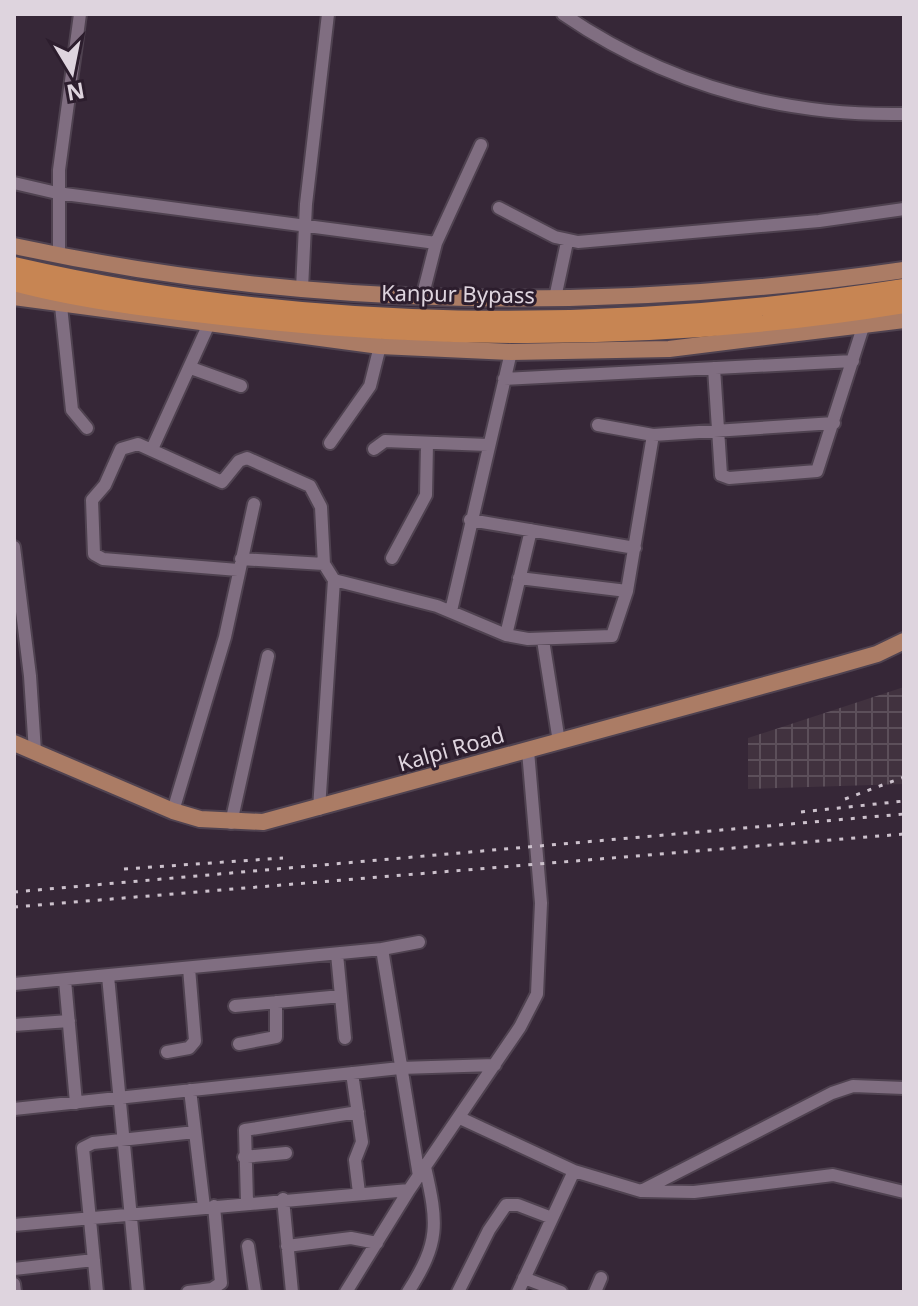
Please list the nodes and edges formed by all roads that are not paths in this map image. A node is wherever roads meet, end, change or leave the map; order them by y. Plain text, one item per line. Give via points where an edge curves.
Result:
1 (80, 14) edge
2 (328, 14) edge
3 (563, 14) edge
4 (904, 114) edge
5 (481, 145) dead end
6 (14, 183) edge
7 (47, 190) junction
8 (499, 208) dead end
9 (904, 209) edge
10 (304, 226) junction
11 (567, 242) junction
12 (436, 243) junction
13 (27, 249) edge
14 (59, 255) junction
15 (14, 266) edge
16 (904, 270) edge
17 (14, 282) edge
18 (904, 288) edge
19 (302, 289) junction
20 (48, 291) junction
21 (14, 297) edge
22 (422, 298) junction
23 (555, 298) junction
24 (904, 304) edge
25 (904, 320) edge
26 (208, 326) junction
27 (863, 327) junction
28 (380, 346) junction
29 (511, 352) junction
30 (853, 361) junction
31 (191, 368) junction
32 (714, 368) junction
33 (504, 379) junction
34 (241, 386) dead end
35 (834, 423) junction
36 (598, 425) dead end
37 (87, 428) dead end
38 (717, 433) junction
39 (653, 435) junction
40 (330, 443) dead end
41 (427, 443) junction
42 (488, 445) junction
43 (152, 449) junction
44 (374, 449) dead end
45 (254, 504) dead end
46 (470, 520) junction
47 (531, 530) junction
48 (635, 548) junction
49 (14, 550) edge
50 (392, 558) dead end
51 (240, 564) junction
52 (324, 564) junction
53 (519, 578) junction
54 (334, 580) junction
55 (627, 591) junction
56 (19, 609) edge
57 (451, 611) junction
58 (506, 635) junction
59 (543, 640) junction
60 (904, 641) edge
61 (268, 656) dead end
62 (559, 742) junction
63 (14, 743) edge
64 (528, 751) junction
65 (35, 752) junction
66 (319, 809) junction
67 (173, 811) junction
68 (231, 823) junction
69 (419, 942) dead end
70 (382, 949) junction
71 (337, 954) junction
72 (189, 968) junction
73 (108, 976) junction
74 (65, 980) junction
75 (14, 984) edge
76 (341, 996) junction
77 (276, 1002) junction
78 (235, 1006) dead end
79 (69, 1021) junction
80 (14, 1025) edge
81 (345, 1038) dead end
82 (239, 1044) dead end
83 (167, 1052) dead end
84 (495, 1065) junction
85 (400, 1068) junction
86 (352, 1073) junction
87 (904, 1088) edge
88 (190, 1090) junction
89 (119, 1098) junction
90 (76, 1103) junction
91 (14, 1109) edge
92 (358, 1112) junction
93 (460, 1118) junction
94 (195, 1132) junction
95 (123, 1140) junction
96 (286, 1153) dead end
97 (244, 1157) junction
98 (574, 1171) junction
99 (422, 1172) junction
100 (409, 1190) junction
101 (641, 1191) junction
102 (904, 1192) edge
103 (359, 1193) junction
104 (283, 1199) junction
105 (247, 1202) junction
106 (209, 1206) junction
107 (130, 1213) junction
108 (90, 1217) junction
109 (552, 1218) junction
110 (14, 1225) edge
111 (377, 1243) junction
112 (248, 1246) dead end
113 (287, 1246) junction
114 (94, 1260) junction
115 (14, 1269) edge
116 (524, 1278) junction
117 (601, 1278) dead end
118 (14, 1284) edge
119 (348, 1291) edge
120 (15, 1292) edge
121 (97, 1292) edge
122 (138, 1292) edge
123 (188, 1292) edge
124 (255, 1292) edge
125 (292, 1292) edge
126 (408, 1292) edge
127 (458, 1292) edge
128 (518, 1292) edge
129 (561, 1292) edge
130 (595, 1292) edge

1 - 7 street
2 - 10 street
3 - 4 street via 688,81 725,94 808,109
5 - 12 street
6 - 7 street
7 - 10 street
7 - 14 street
8 - 11 street
9 - 11 street
10 - 12 street
10 - 19 street
11 - 23 street
12 - 22 street
13 - 14 main road
14 - 19 main road
15 - 20 highway, Kanpur Bypass
16 - 23 main road via 814,283
17 - 20 highway, Kanpur Bypass
18 - 20 highway, Kanpur Bypass via 667,316 496,320
19 - 22 main road
20 - 21 main road
20 - 24 highway, Kanpur Bypass via 369,331 509,334 666,332 816,319
20 - 26 main road
20 - 37 street via 72,410
22 - 23 main road
25 - 27 main road
26 - 28 main road
26 - 31 street
27 - 29 main road via 669,349
27 - 30 street
28 - 29 main road
28 - 40 street via 370,386
29 - 33 street
30 - 32 street
30 - 35 street
31 - 34 street
31 - 43 street
32 - 33 street
32 - 38 street
33 - 42 street
35 - 38 street
35 - 38 street via 821,466 810,472 724,477
36 - 39 street
38 - 39 street
39 - 48 street
41 - 42 street
41 - 44 street via 385,441
41 - 50 street via 426,495
42 - 46 street
43 - 51 street via 125,446 105,485 93,495 94,554 103,559
43 - 52 street via 217,481 226,480 247,458 310,486 321,507
45 - 51 street
46 - 47 street
46 - 57 street
47 - 48 street
47 - 53 street
48 - 55 street
49 - 56 street
51 - 52 street
51 - 67 street via 225,637
52 - 54 street
53 - 55 street
53 - 58 street
54 - 57 street
54 - 66 street
55 - 59 street via 612,636
56 - 65 street
57 - 58 street
58 - 59 street
59 - 62 street
60 - 62 main road, Kalpi Road via 835,666
61 - 68 street
62 - 64 main road, Kalpi Road
63 - 65 main road, Kalpi Road
64 - 66 main road, Kalpi Road
64 - 84 street via 541,903 537,994
65 - 67 main road, Kalpi Road
66 - 68 main road, Kalpi Road via 263,822
67 - 68 main road, Kalpi Road
69 - 70 street
70 - 71 street
70 - 85 street
71 - 72 street
71 - 76 street
72 - 73 street
72 - 83 street via 195,1041 189,1048
73 - 74 street
73 - 89 street
74 - 75 street
74 - 79 street
76 - 77 street
76 - 81 street
77 - 78 street
77 - 82 street via 276,1037
79 - 80 street
79 - 90 street
84 - 85 street
84 - 93 street
85 - 86 street
85 - 99 street
86 - 88 street
86 - 92 street
87 - 101 street via 853,1086 832,1093
88 - 89 street
88 - 94 street
89 - 90 street
89 - 95 street
90 - 91 street
92 - 97 street via 248,1128 243,1133
92 - 103 street
93 - 98 street
93 - 99 street
94 - 95 street
94 - 106 street
95 - 107 street
95 - 108 street via 83,1148
96 - 97 street
97 - 105 street
98 - 101 street
98 - 109 street
99 - 100 street
99 - 126 street via 433,1202 434,1234 428,1262
100 - 103 street
100 - 111 street
101 - 102 street via 694,1192 833,1175
103 - 104 street
104 - 105 street
104 - 113 street
105 - 106 street
106 - 107 street
106 - 123 street via 221,1283
107 - 108 street
107 - 122 street
108 - 110 street
108 - 114 street
109 - 116 street
109 - 127 street via 506,1205
111 - 113 street via 351,1238
111 - 119 street
112 - 124 street
113 - 125 street
114 - 115 street
114 - 121 street
116 - 128 street
116 - 129 street
117 - 130 street
118 - 120 street

